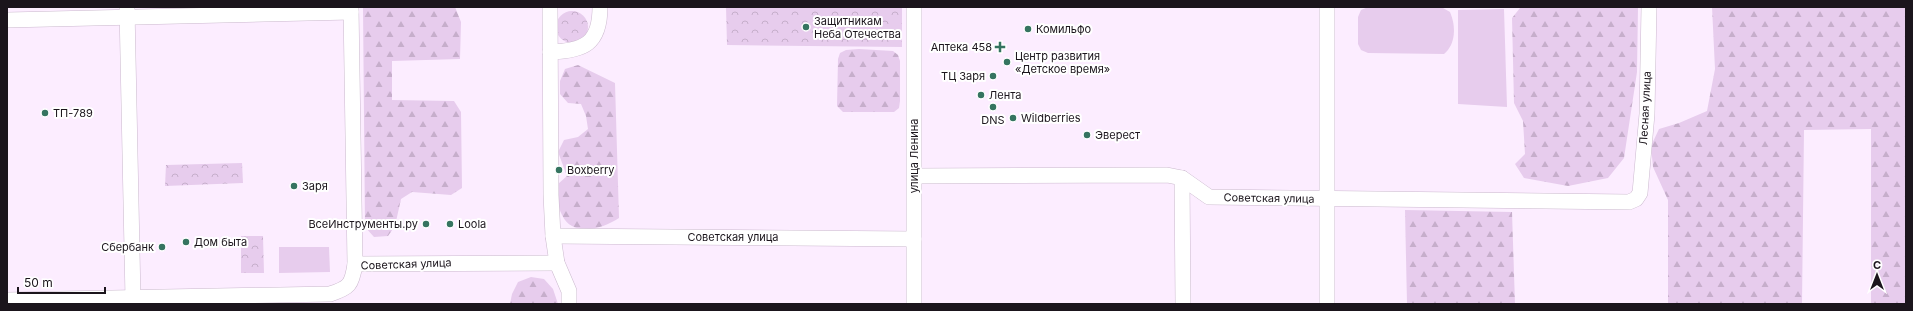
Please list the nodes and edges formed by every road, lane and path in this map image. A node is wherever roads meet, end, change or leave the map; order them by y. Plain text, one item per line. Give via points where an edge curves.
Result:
1 (550, 7) edge
2 (600, 7) edge
3 (914, 7) edge
4 (1327, 7) edge
5 (1649, 7) edge
6 (351, 10) edge
7 (127, 12) edge
8 (7, 20) edge
9 (550, 52) junction
10 (915, 176) junction
11 (1182, 178) junction
12 (1327, 198) junction
13 (1629, 202) joint
14 (553, 236) junction
15 (914, 239) junction
16 (557, 263) junction
17 (355, 264) junction
18 (133, 298) junction
19 (7, 300) edge
20 (570, 304) edge
21 (914, 304) edge
22 (1183, 304) edge
23 (1327, 304) edge

1 - 9 street
2 - 9 street via 600,20 592,40 574,51
3 - 10 street, улица Ленина
4 - 12 street
5 - 13 street, Лесная улица via 1647,114 1640,193 1636,199
6 - 7 street
6 - 17 street
7 - 8 street
7 - 18 street
9 - 14 street
10 - 11 street, Советская улица via 1167,175
10 - 15 street, улица Ленина
11 - 12 street, Советская улица via 1209,197
11 - 22 street
12 - 13 street, Советская улица
12 - 23 street
14 - 15 street, Советская улица
14 - 16 street
15 - 21 street, улица Ленина
16 - 17 street, Советская улица
16 - 20 street via 569,291
17 - 18 street, Советская улица via 354,276 346,289 330,294
18 - 19 street, Советская улица

